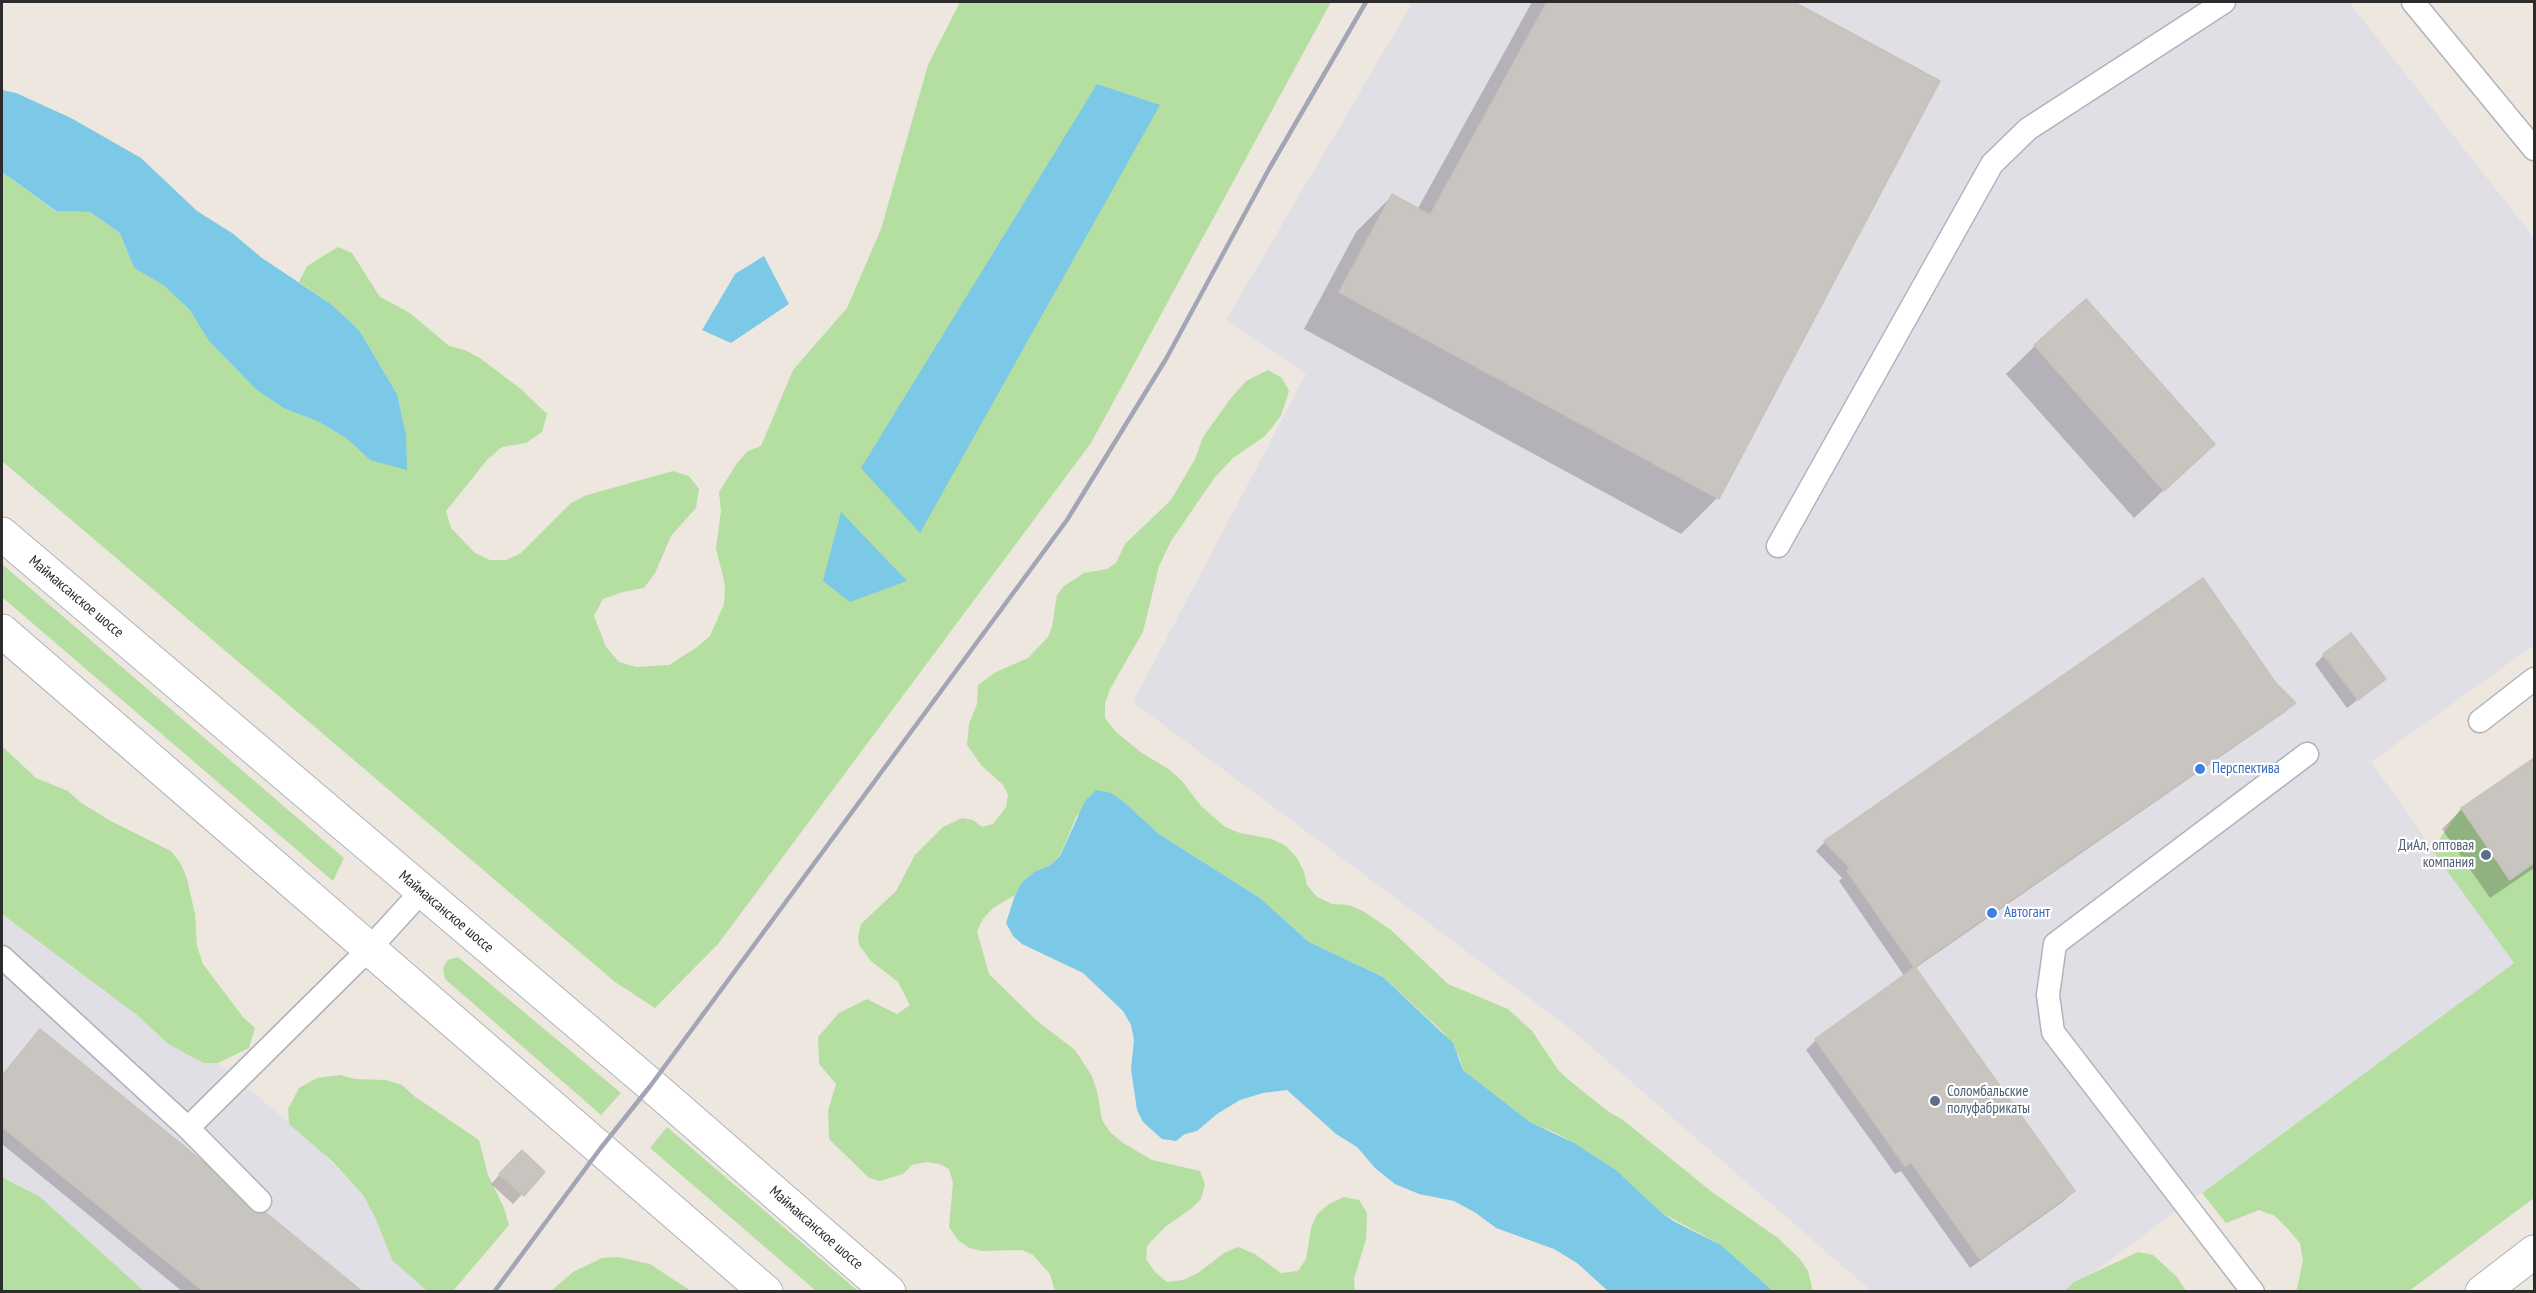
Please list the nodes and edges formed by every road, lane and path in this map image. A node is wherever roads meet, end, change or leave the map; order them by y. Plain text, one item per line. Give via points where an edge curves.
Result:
1 (2224, 2) edge
2 (2414, 2) edge
3 (2535, 149) edge
4 (2, 534) edge
5 (1778, 546) dead end
6 (2, 631) edge
7 (2535, 679) edge
8 (2480, 720) dead end
9 (2307, 754) dead end
10 (422, 891) junction
11 (369, 949) junction
12 (2, 957) edge
13 (188, 1128) junction
14 (260, 1201) dead end
15 (2535, 1252) edge
16 (766, 1292) edge
17 (889, 1292) edge
18 (2253, 1292) edge
19 (2482, 1292) edge

1 - 5 lane via 2028,129 1992,164
2 - 3 lane
4 - 10 main road, Маймаксанское шоссе
6 - 11 main road
7 - 8 lane
9 - 18 lane via 2055,944 2048,994 2054,1032
10 - 11 lane
10 - 17 main road, Маймаксанское шоссе
11 - 13 lane
11 - 16 main road
12 - 13 lane
13 - 14 lane
15 - 19 main road

